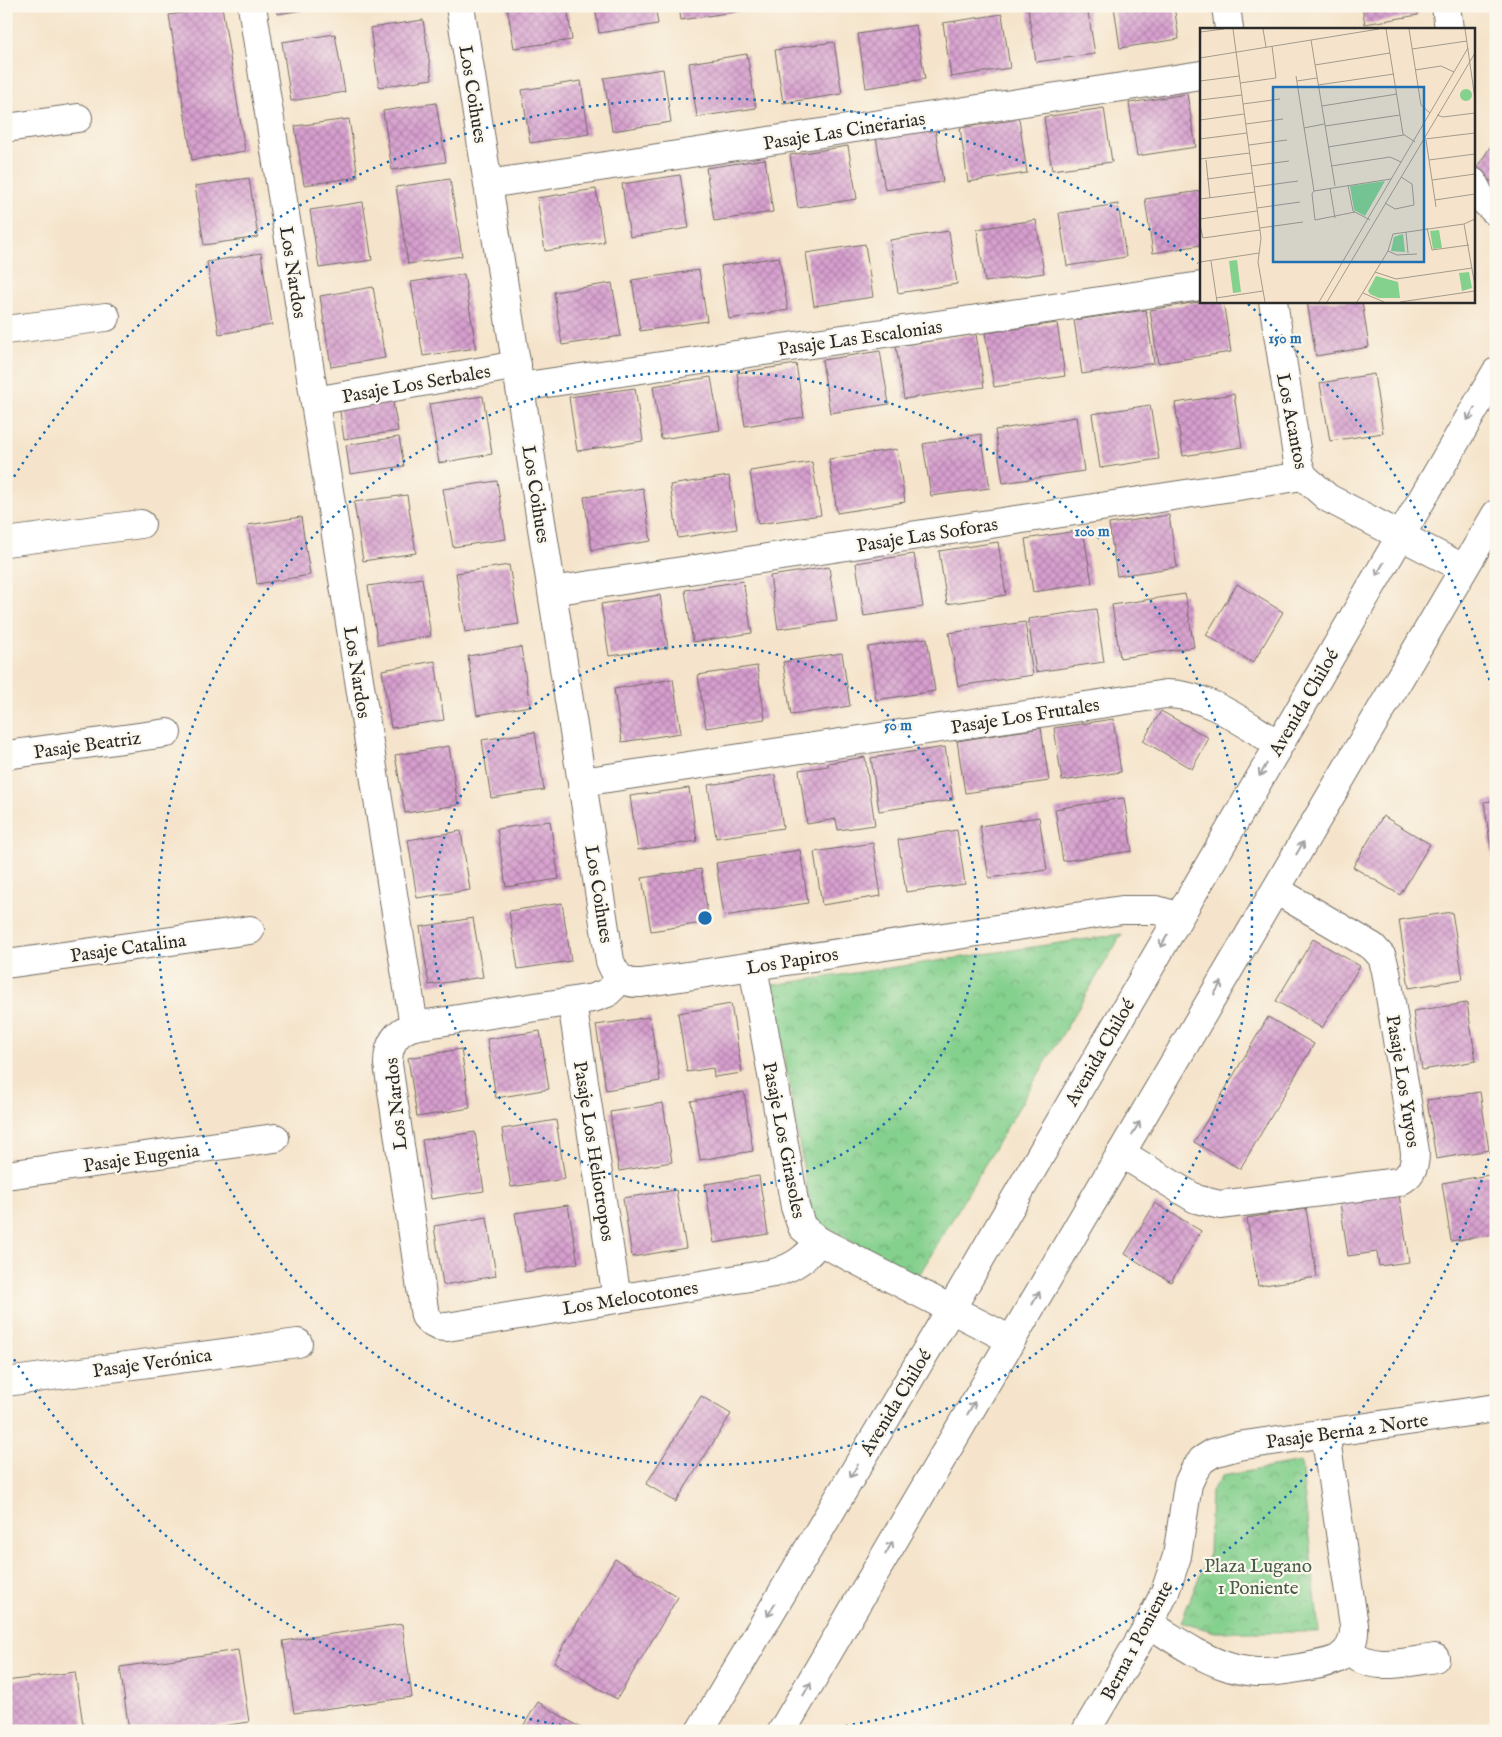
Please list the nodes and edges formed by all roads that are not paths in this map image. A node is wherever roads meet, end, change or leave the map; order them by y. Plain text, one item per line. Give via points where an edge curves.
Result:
1 (252, 6) edge
2 (460, 6) edge
3 (1226, 6) edge
4 (1446, 6) edge
5 (1229, 28) edge
6 (1449, 28) edge
7 (1200, 75) edge
8 (78, 118) dead end
9 (6, 128) edge
10 (488, 184) junction
11 (1474, 184) edge
12 (1496, 212) edge
13 (1200, 286) edge
14 (1273, 302) edge
15 (106, 317) dead end
16 (6, 330) edge
17 (1496, 372) edge
18 (518, 376) junction
19 (315, 400) junction
20 (1303, 476) junction
21 (1496, 514) edge
22 (140, 524) dead end
23 (1400, 535) junction
24 (6, 542) edge
25 (1462, 568) junction
26 (552, 591) junction
27 (167, 733) dead end
28 (1278, 744) junction
29 (6, 755) edge
30 (582, 782) junction
31 (1276, 890) junction
32 (1178, 916) junction
33 (250, 930) dead end
34 (6, 964) edge
35 (752, 966) junction
36 (621, 979) junction
37 (572, 1003) junction
38 (414, 1026) junction
39 (275, 1138) dead end
40 (1121, 1153) junction
41 (6, 1175) edge
42 (819, 1241) junction
43 (617, 1299) junction
44 (951, 1309) junction
45 (431, 1324) joint
46 (1011, 1340) junction
47 (298, 1343) dead end
48 (6, 1382) edge
49 (1496, 1408) edge
50 (1325, 1433) junction
51 (1202, 1460) joint
52 (1149, 1624) junction
53 (1348, 1650) junction
54 (1435, 1658) dead end
55 (700, 1731) edge
56 (782, 1731) edge
57 (1086, 1731) edge

1 - 19 street, Los Nardos
2 - 10 street, Los Coihues
3 - 5 street
4 - 6 street
7 - 10 street, Pasaje Las Cinerarias
8 - 9 street
10 - 18 street, Los Coihues
11 - 12 street via 1481,198
13 - 18 street, Pasaje Las Escalonias
14 - 20 street, Los Acantos via 1298,462
15 - 16 street
17 -> 23 street, Avenida Chiloé
18 - 19 street, Pasaje Los Serbales
18 - 26 street, Los Coihues
19 - 38 street, Los Nardos
20 - 23 street, Los Acantos via 1328,498
20 - 26 street, Pasaje Las Soforas
21 - 25 street
22 - 24 street
23 - 25 street, Los Acantos
23 -> 28 street, Avenida Chiloé
31 -> 25 street
26 - 30 street, Los Coihues
27 - 29 street, Pasaje Beatriz
28 - 30 street, Pasaje Los Frutales via 1204,700 1166,694
28 -> 32 street, Avenida Chiloé
30 - 36 street, Los Coihues via 610,961
40 -> 31 street
31 - 40 street, Pasaje Los Yuyos via 1373,948 1382,957 1415,1152 1411,1173 1398,1182 1220,1205 1196,1198
32 - 35 street, Los Papiros via 1156,910 1122,910
32 -> 44 street, Avenida Chiloé
33 - 34 street, Pasaje Catalina
35 - 36 street, Los Papiros via 641,983
35 - 42 street, Pasaje Los Girasoles via 797,1218 802,1227
36 - 37 street via 607,993
37 - 38 street
37 - 43 street, Pasaje Los Heliotropos
38 - 45 street, Los Nardos via 393,1040 388,1064 423,1307
39 - 41 street, Pasaje Eugenia
46 -> 40 street
42 - 43 street, Los Melocotones via 807,1256 789,1269
42 - 44 street, Pasaje Los Girasoles
43 - 45 street, Los Melocotones via 447,1327
44 - 46 street, Pasaje Los Girasoles
44 -> 55 street, Avenida Chiloé
56 -> 46 street
47 - 48 street, Pasaje Verónica
49 - 50 street, Pasaje Berna 2 Norte
50 - 51 street, Pasaje Berna 2 Norte via 1225,1448
50 - 53 street via 1355,1634
51 - 52 street, Berna 1 Poniente via 1188,1484 1177,1556 1165,1592
52 - 53 street via 1210,1660 1237,1670 1258,1672 1326,1662 1339,1658
52 - 57 street, Berna 1 Poniente
53 - 54 street via 1364,1662 1377,1665

